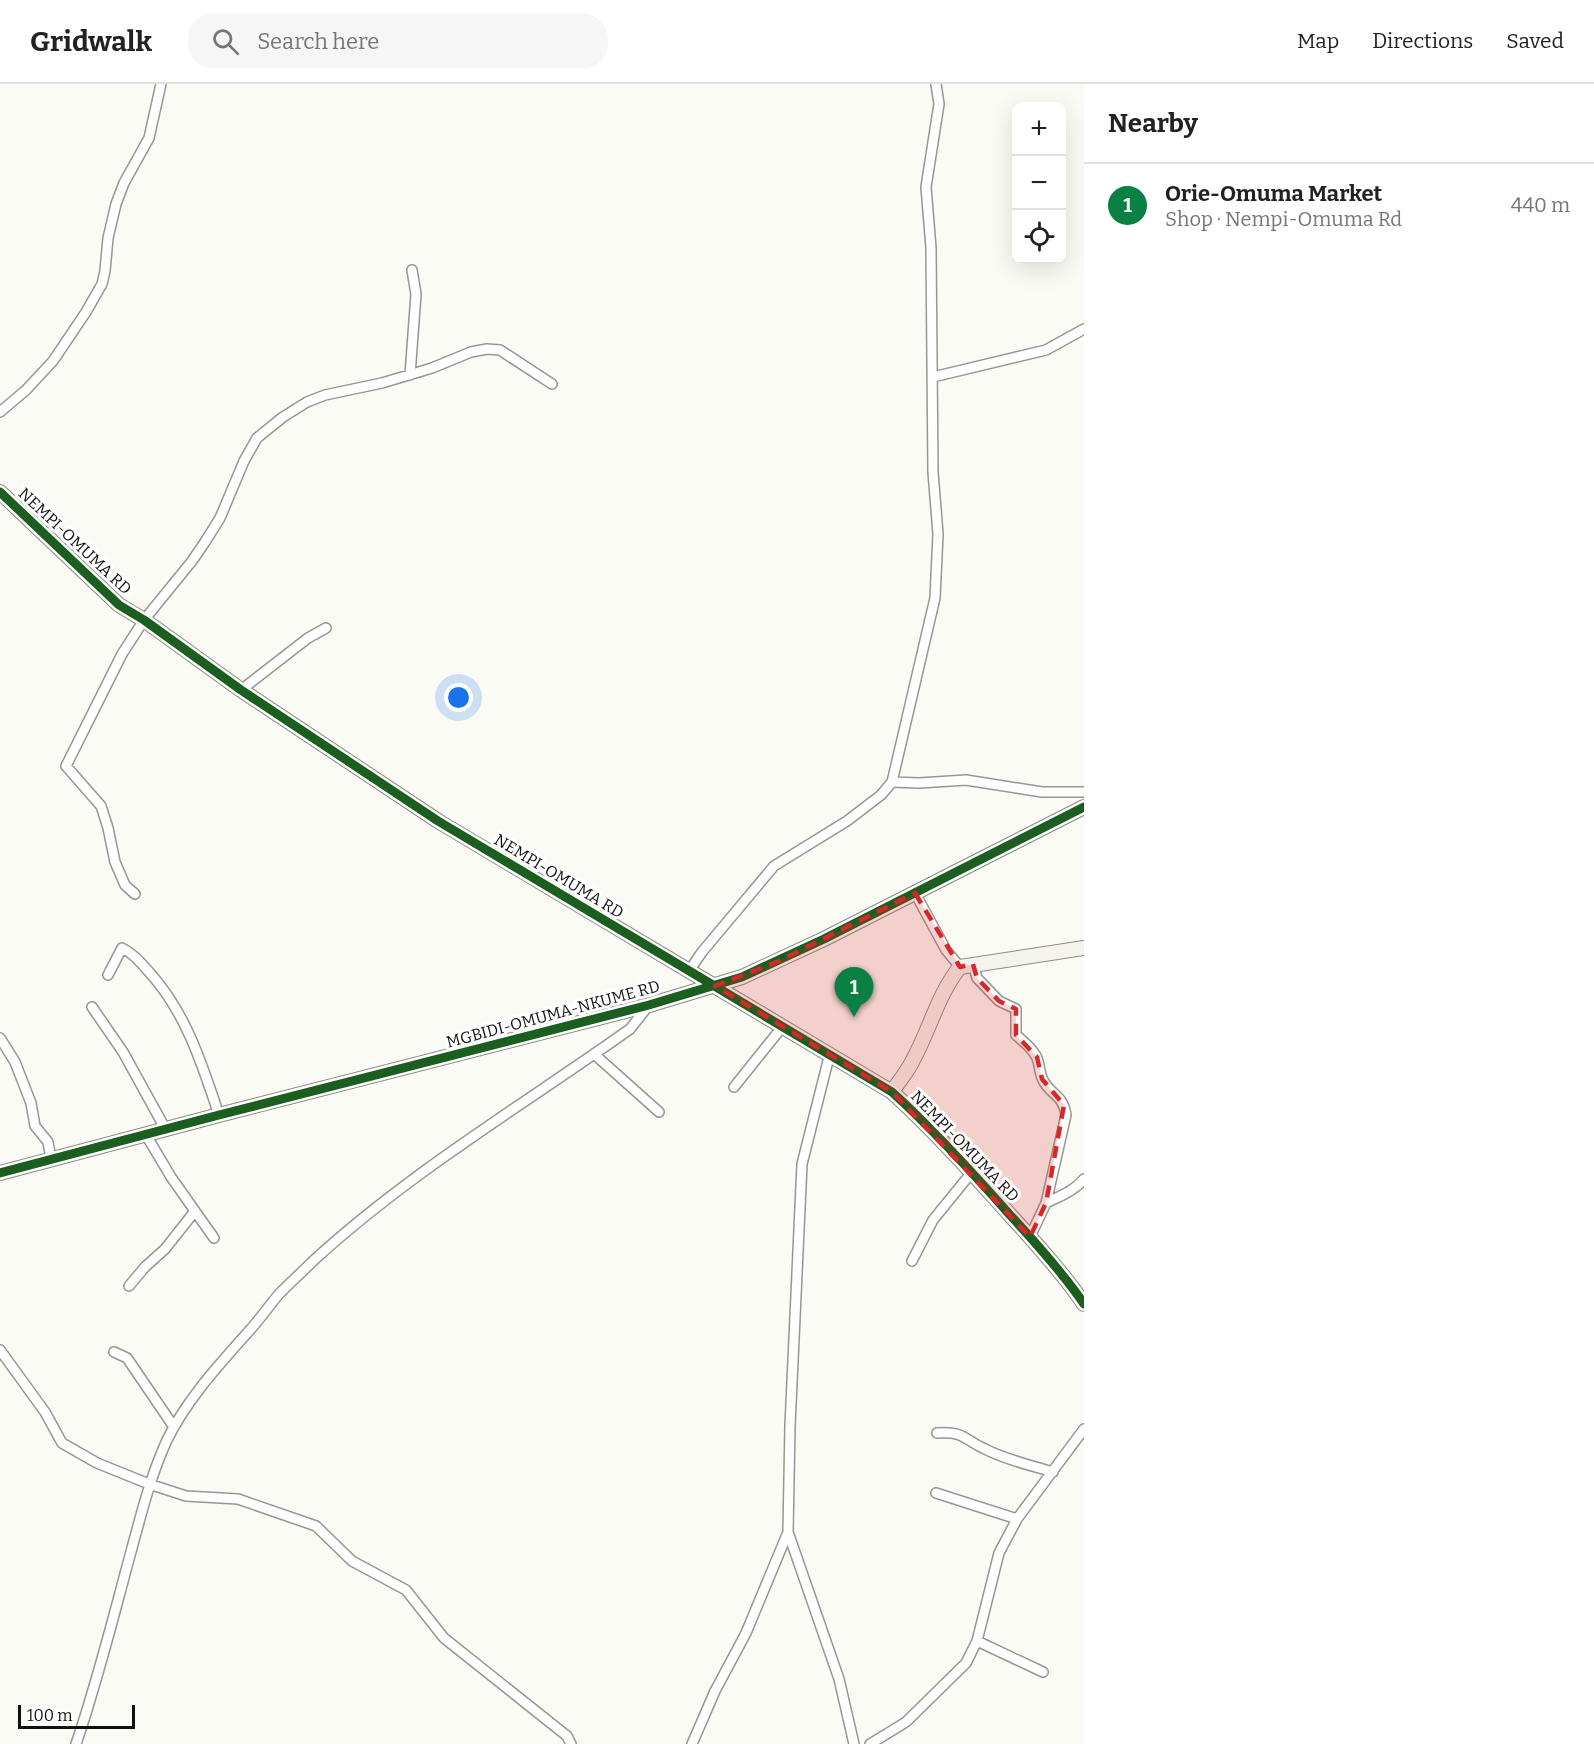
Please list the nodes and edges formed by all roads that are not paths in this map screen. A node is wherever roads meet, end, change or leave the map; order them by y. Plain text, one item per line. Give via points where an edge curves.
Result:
1 (161, 84) edge
2 (936, 84) edge
3 (412, 270) dead end
4 (1084, 329) edge
5 (410, 375) junction
6 (933, 377) junction
7 (552, 384) dead end
8 (0, 412) edge
9 (0, 492) edge
10 (144, 620) junction
11 (326, 628) dead end
12 (241, 690) junction
13 (892, 782) junction
14 (1084, 792) edge
15 (1084, 807) edge
16 (915, 893) junction
17 (135, 894) dead end
18 (1084, 948) edge
19 (966, 966) junction
20 (689, 972) junction
21 (108, 975) dead end
22 (715, 986) junction
23 (649, 1005) junction
24 (92, 1007) dead end
25 (783, 1026) junction
26 (0, 1038) edge
27 (830, 1053) junction
28 (594, 1054) junction
29 (734, 1087) dead end
30 (892, 1092) junction
31 (659, 1112) dead end
32 (219, 1115) junction
33 (166, 1130) junction
34 (146, 1134) junction
35 (51, 1159) junction
36 (972, 1172) junction
37 (0, 1173) edge
38 (1084, 1179) edge
39 (1046, 1203) junction
40 (195, 1211) junction
41 (1030, 1237) junction
42 (214, 1238) dead end
43 (912, 1261) dead end
44 (129, 1286) dead end
45 (1083, 1300) edge
46 (0, 1350) edge
47 (114, 1353) dead end
48 (174, 1428) junction
49 (1084, 1429) edge
50 (937, 1433) dead end
51 (1053, 1472) junction
52 (149, 1484) junction
53 (936, 1493) dead end
54 (1017, 1519) junction
55 (788, 1532) junction
56 (977, 1641) junction
57 (1042, 1672) dead end
58 (76, 1744) edge
59 (571, 1744) edge
60 (692, 1744) edge
61 (854, 1744) edge
62 (870, 1744) edge

1 - 8 street via 149,138 123,183 116,204 102,284 53,361
2 - 6 street via 939,104 926,187
3 - 5 street via 416,294
4 - 6 street via 1046,350
5 - 7 street via 487,349 500,350
5 - 10 street via 307,402 257,438 220,518
6 - 13 street via 933,472 938,534 935,598
9 - 10 street, NEMPI-OMUMA RD via 119,605
10 - 12 street, NEMPI-OMUMA RD
10 - 17 street via 122,654 66,766 101,806 115,862 124,885
11 - 12 street
12 - 20 street, NEMPI-OMUMA RD via 438,821
13 - 14 street via 966,780 1042,792
13 - 20 street via 847,821 774,866
15 - 16 street, MGBIDI-OMUMA-NKUME RD
16 - 19 street via 946,950
16 - 22 street, MGBIDI-OMUMA-NKUME RD via 778,961
18 - 19 street
19 - 30 street via 951,978 913,1061
19 - 39 street via 999,1001 1016,1009 1016,1035 1037,1057 1042,1079 1065,1105
20 - 22 street, NEMPI-OMUMA RD
21 - 32 street via 122,948 132,953 163,988 189,1032
22 - 23 street, MGBIDI-OMUMA-NKUME RD
22 - 25 street, NEMPI-OMUMA RD
23 - 28 street via 630,1029
23 - 32 street, MGBIDI-OMUMA-NKUME RD
24 - 33 street via 123,1052
25 - 27 street, NEMPI-OMUMA RD
25 - 29 street
26 - 35 street via 15,1062 31,1103 35,1126 48,1142
27 - 30 street, NEMPI-OMUMA RD
27 - 55 street via 802,1164
28 - 31 street
28 - 48 street via 479,1131 358,1221 280,1294 219,1364
30 - 36 street, NEMPI-OMUMA RD
32 - 33 street, MGBIDI-OMUMA-NKUME RD
33 - 34 street, MGBIDI-OMUMA-NKUME RD
34 - 35 street, MGBIDI-OMUMA-NKUME RD
34 - 40 street
35 - 37 street, MGBIDI-OMUMA-NKUME RD
36 - 41 street, NEMPI-OMUMA RD
36 - 43 street via 933,1220
38 - 39 street
39 - 41 street
40 - 42 street
40 - 44 street
41 - 45 street, NEMPI-OMUMA RD
46 - 52 street via 45,1412 62,1443 97,1463
47 - 48 street via 127,1358
48 - 52 street
49 - 51 street
50 - 51 street via 963,1434 984,1449
51 - 54 street
52 - 58 street
52 - 59 street via 186,1496 238,1500 316,1526 352,1561 406,1590 444,1638 567,1736
53 - 54 street
54 - 56 street via 999,1553
55 - 60 street via 746,1633
55 - 61 street via 839,1679
56 - 57 street
56 - 62 street via 966,1663 906,1722

